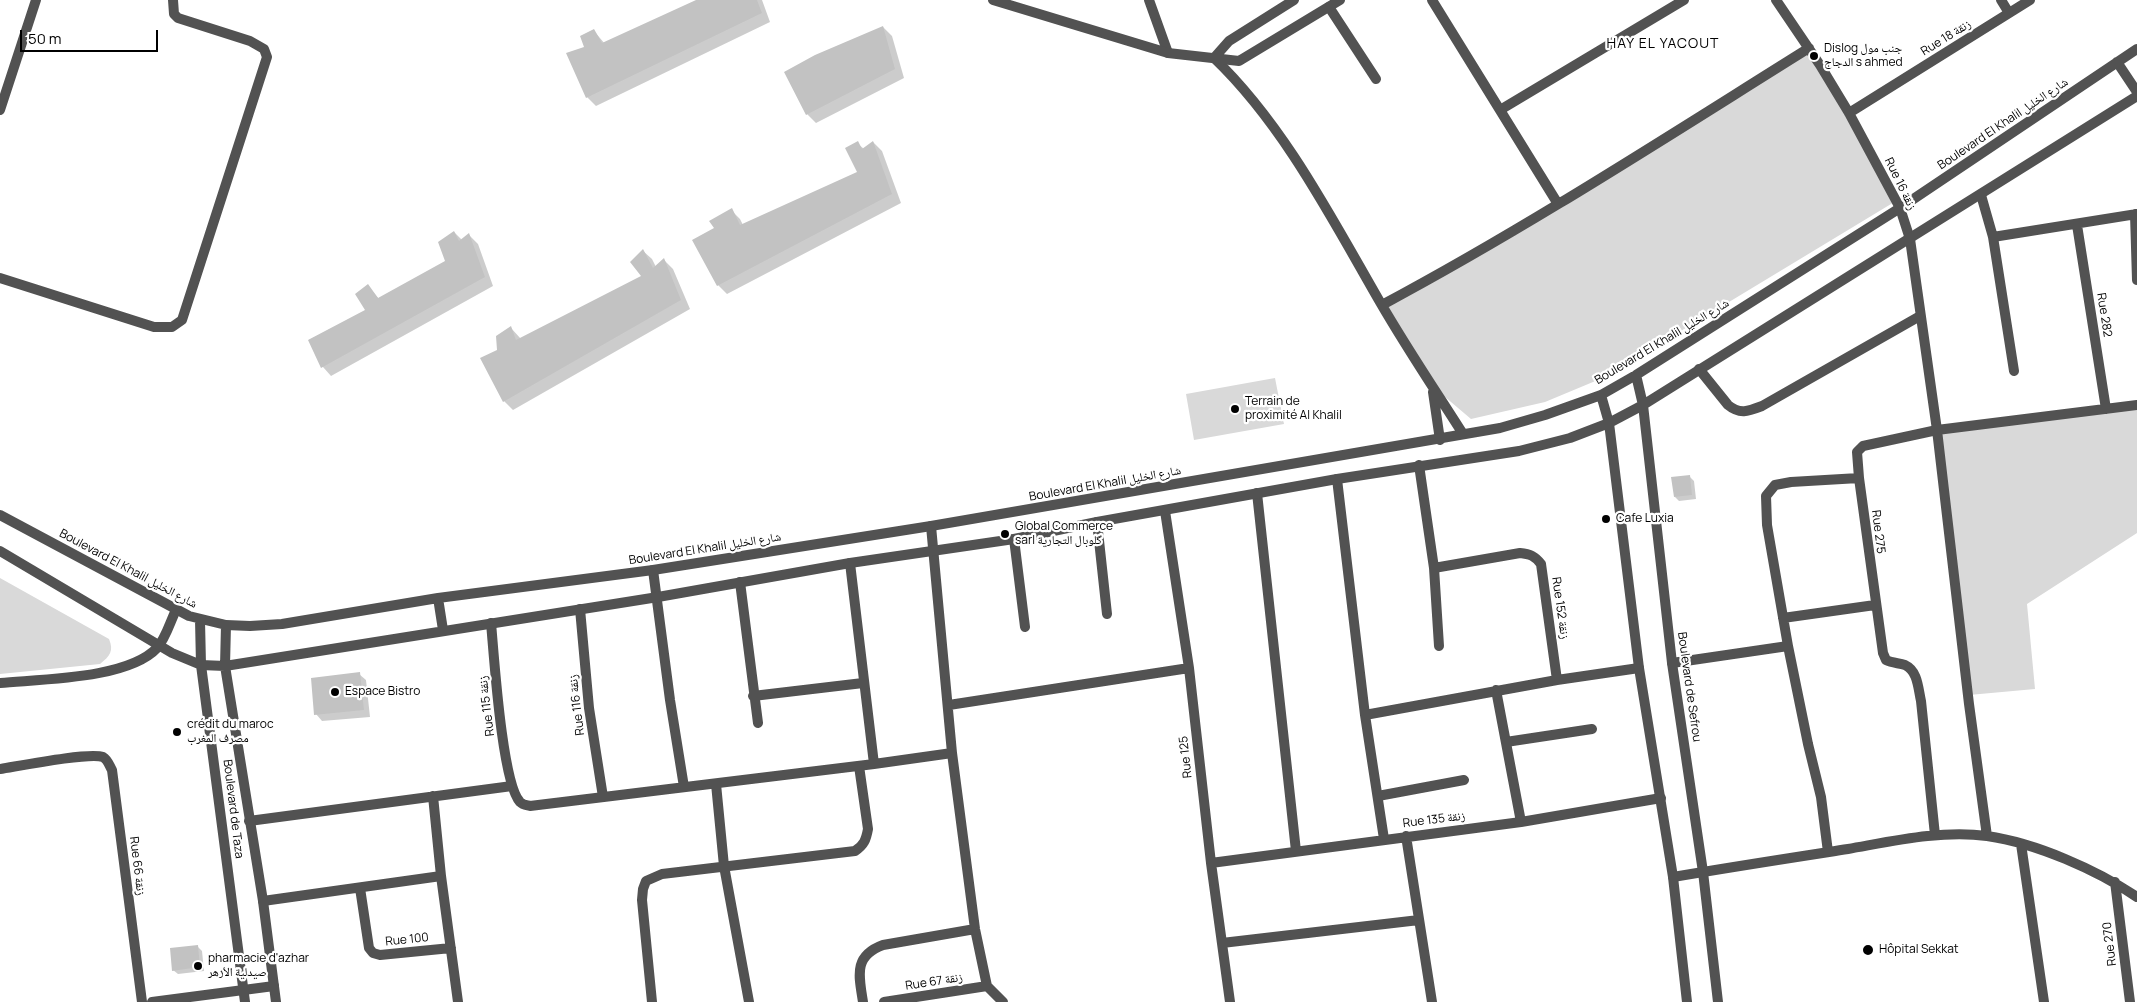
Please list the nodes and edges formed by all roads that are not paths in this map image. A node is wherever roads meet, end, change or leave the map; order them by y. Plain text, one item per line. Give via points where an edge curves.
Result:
1 (36, 0) edge
2 (173, 0) edge
3 (993, 0) edge
4 (1149, 0) edge
5 (1294, 0) edge
6 (1340, 0) edge
7 (1432, 0) edge
8 (1684, 0) edge
9 (1776, 0) edge
10 (2001, 0) edge
11 (2030, 0) edge
12 (1329, 6) junction
13 (2009, 13) junction
14 (1809, 48) junction
15 (2137, 49) edge
16 (1168, 53) junction
17 (1214, 58) junction
18 (2118, 62) junction
19 (1376, 79) dead end
20 (2137, 92) edge
21 (2137, 96) edge
22 (0, 110) edge
23 (1500, 110) junction
24 (1849, 113) junction
25 (1981, 195) junction
26 (1558, 204) junction
27 (1900, 208) junction
28 (2136, 214) edge
29 (2076, 225) junction
30 (1993, 238) junction
31 (1910, 239) junction
32 (0, 278) edge
33 (2137, 280) edge
34 (1382, 304) junction
35 (1920, 316) junction
36 (1699, 369) junction
37 (2014, 372) dead end
38 (1636, 375) junction
39 (1431, 386) junction
40 (1601, 395) junction
41 (2137, 405) edge
42 (1643, 406) junction
43 (2106, 409) junction
44 (1609, 423) junction
45 (1937, 430) junction
46 (1463, 434) junction
47 (1440, 440) junction
48 (1419, 465) junction
49 (1858, 478) junction
50 (1337, 479) junction
51 (1257, 493) junction
52 (1164, 511) junction
53 (0, 515) edge
54 (1097, 522) junction
55 (931, 526) junction
56 (1014, 539) junction
57 (934, 550) junction
58 (0, 551) edge
59 (850, 563) junction
60 (1434, 568) junction
61 (653, 570) junction
62 (740, 582) junction
63 (658, 597) junction
64 (438, 598) junction
65 (1875, 605) junction
66 (580, 609) junction
67 (176, 610) junction
68 (1107, 614) dead end
69 (1783, 618) junction
70 (200, 620) junction
71 (491, 623) junction
72 (226, 625) junction
73 (1025, 627) dead end
74 (444, 630) junction
75 (159, 646) junction
76 (1439, 646) dead end
77 (1788, 646) junction
78 (1672, 663) junction
79 (201, 664) junction
80 (225, 666) junction
81 (1189, 668) junction
82 (1639, 668) junction
83 (1557, 680) junction
84 (0, 683) edge
85 (863, 683) junction
86 (1496, 690) junction
87 (753, 696) junction
88 (949, 705) junction
89 (1365, 715) junction
90 (758, 723) dead end
91 (1592, 729) dead end
92 (1506, 742) junction
93 (952, 752) junction
94 (874, 764) junction
95 (859, 766) junction
96 (0, 769) edge
97 (1464, 780) dead end
98 (716, 784) junction
99 (512, 786) junction
100 (684, 787) junction
101 (433, 796) junction
102 (1378, 796) junction
103 (603, 797) junction
104 (1661, 798) junction
105 (249, 821) junction
106 (1521, 822) junction
107 (1935, 835) junction
108 (1406, 836) junction
109 (1987, 836) junction
110 (1384, 839) junction
111 (2021, 844) junction
112 (1296, 851) junction
113 (1828, 852) junction
114 (1210, 863) junction
115 (724, 866) junction
116 (1703, 872) junction
117 (441, 876) junction
118 (1673, 877) junction
119 (2115, 882) junction
120 (360, 888) junction
121 (2137, 897) edge
122 (263, 901) junction
123 (1419, 920) junction
124 (975, 929) junction
125 (1222, 943) junction
126 (451, 948) junction
127 (274, 986) junction
128 (987, 986) junction
129 (244, 990) junction
130 (142, 1002) edge
131 (152, 1002) edge
132 (245, 1002) edge
133 (276, 1002) edge
134 (458, 1002) edge
135 (652, 1002) edge
136 (749, 1002) edge
137 (863, 1002) edge
138 (884, 1002) edge
139 (1003, 1002) edge
140 (1230, 1002) edge
141 (1429, 1002) edge
142 (1687, 1002) edge
143 (1718, 1002) edge
144 (2044, 1002) edge
145 (2130, 1002) edge

1 - 22 street
2 - 32 street via 174,14 178,18 250,41 264,49 267,57 182,320 172,327 154,327
3 - 16 street
4 - 16 street
5 - 17 street via 1229,41
6 - 12 street
7 - 23 street
8 - 23 street
9 - 14 street, Rue 16 زنقة
10 - 13 street
11 - 13 street, Rue 18 زنقة
12 - 17 street via 1239,61
12 - 19 street
13 - 24 street, Rue 18 زنقة
14 - 24 street, Rue 16 زنقة
14 - 26 street
15 - 18 street, Boulevard El Khalil شارع الخليل
16 - 17 street
17 - 34 street via 1233,75 1288,148
18 - 20 street
18 - 27 street, Boulevard El Khalil شارع الخليل
21 - 25 street
23 - 26 street
24 - 27 street, Rue 16 زنقة
25 - 30 street
25 - 31 street
26 - 34 street
27 - 31 street, Rue 16 زنقة
27 - 38 street, Boulevard El Khalil شارع الخليل
28 - 29 street
28 - 33 street
29 - 30 street
29 - 43 street, Rue 282
30 - 37 street
31 - 35 street, Rue 16 زنقة
31 - 36 street
34 - 39 street
35 - 36 street via 1746,412 1728,406
35 - 45 street, Rue 16 زنقة
36 - 42 street
38 - 40 street, Boulevard El Khalil شارع الخليل
38 - 42 street, Boulevard de Sefrou
39 - 46 street
39 - 47 street
40 - 44 street
40 - 46 street, Boulevard El Khalil شارع الخليل via 1500,428
41 - 43 street
42 - 44 street
42 - 78 street, Boulevard de Sefrou
43 - 45 street
44 - 48 street via 1570,438 1520,451
44 - 82 street
45 - 49 street, Rue 275 via 1863,446 1857,452
45 - 109 street, Rue 16 زنقة
46 - 47 street, Boulevard El Khalil شارع الخليل
47 - 55 street, Boulevard El Khalil شارع الخليل
48 - 50 street
48 - 60 street
49 - 65 street, Rue 275
49 - 69 street via 1791,482 1775,486 1766,496 1767,525
50 - 51 street
50 - 89 street
51 - 52 street
51 - 112 street
52 - 54 street
52 - 81 street, Rue 125
53 - 67 street, Boulevard El Khalil شارع الخليل
54 - 56 street
54 - 68 street
55 - 57 street
55 - 61 street, Boulevard El Khalil شارع الخليل
56 - 57 street
56 - 73 street
57 - 59 street
57 - 88 street
58 - 75 street
59 - 62 street
59 - 85 street
60 - 76 street
60 - 83 street, Rue 152 زنقة via 1520,553 1531,554 1541,564
61 - 63 street
61 - 64 street, Boulevard El Khalil شارع الخليل
62 - 63 street
62 - 87 street
63 - 66 street
63 - 100 street
64 - 72 street, Boulevard El Khalil شارع الخليل via 282,624
64 - 74 street
65 - 69 street
65 - 107 street, Rue 275 via 1886,660 1906,666 1916,679
66 - 71 street
66 - 103 street, Rue 116 زنقة via 589,708
67 - 70 street, Boulevard El Khalil شارع الخليل
67 - 75 street
69 - 77 street
70 - 72 street, Boulevard El Khalil شارع الخليل
70 - 79 street, Boulevard de Taza
71 - 74 street
71 - 99 street, Rue 115 زنقة via 500,725
72 - 80 street, Boulevard de Taza
74 - 80 street
75 - 79 street
75 - 84 street via 132,665 111,671
77 - 78 street
77 - 113 street via 1821,797
78 - 116 street, Boulevard de Sefrou
79 - 80 street
79 - 129 street, Boulevard de Taza
80 - 105 street, Boulevard de Taza
81 - 88 street
81 - 114 street, Rue 125
82 - 83 street
82 - 104 street
83 - 86 street
85 - 87 street
85 - 94 street
86 - 89 street
86 - 92 street
87 - 90 street
88 - 93 street
89 - 102 street
91 - 92 street
92 - 106 street
93 - 94 street
93 - 124 street
94 - 95 street
95 - 98 street
95 - 115 street via 868,829 862,846 842,853
96 - 130 street, Rue 66 زنقة via 81,756 102,757 108,761 112,770
97 - 102 street
98 - 100 street
98 - 115 street
99 - 101 street
99 - 103 street via 518,800 530,806
100 - 103 street
101 - 105 street
101 - 117 street
102 - 110 street
104 - 106 street, Rue 135 زنقة
104 - 118 street
105 - 122 street, Boulevard de Taza
106 - 108 street, Rue 135 زنقة
107 - 109 street
107 - 113 street
108 - 110 street, Rue 135 زنقة
108 - 123 street
109 - 111 street
110 - 112 street, Rue 135 زنقة
111 - 119 street
111 - 144 street
112 - 114 street, Rue 135 زنقة
113 - 116 street
114 - 125 street, Rue 125
115 - 135 street via 662,874 646,882 642,900
115 - 136 street
116 - 118 street
116 - 143 street, Boulevard de Sefrou
117 - 120 street
117 - 126 street
118 - 142 street
119 - 121 street
119 - 145 street, Rue 270
120 - 122 street
120 - 126 street, Rue 100 via 369,948 374,953
122 - 127 street, Boulevard de Taza
123 - 125 street
123 - 141 street
124 - 128 street
124 - 137 street via 871,950 860,966
125 - 140 street, Rue 125
126 - 134 street
127 - 129 street
127 - 133 street, Boulevard de Taza
128 - 138 street, Rue 67 زنقة
128 - 139 street
129 - 131 street
129 - 132 street, Boulevard de Taza

